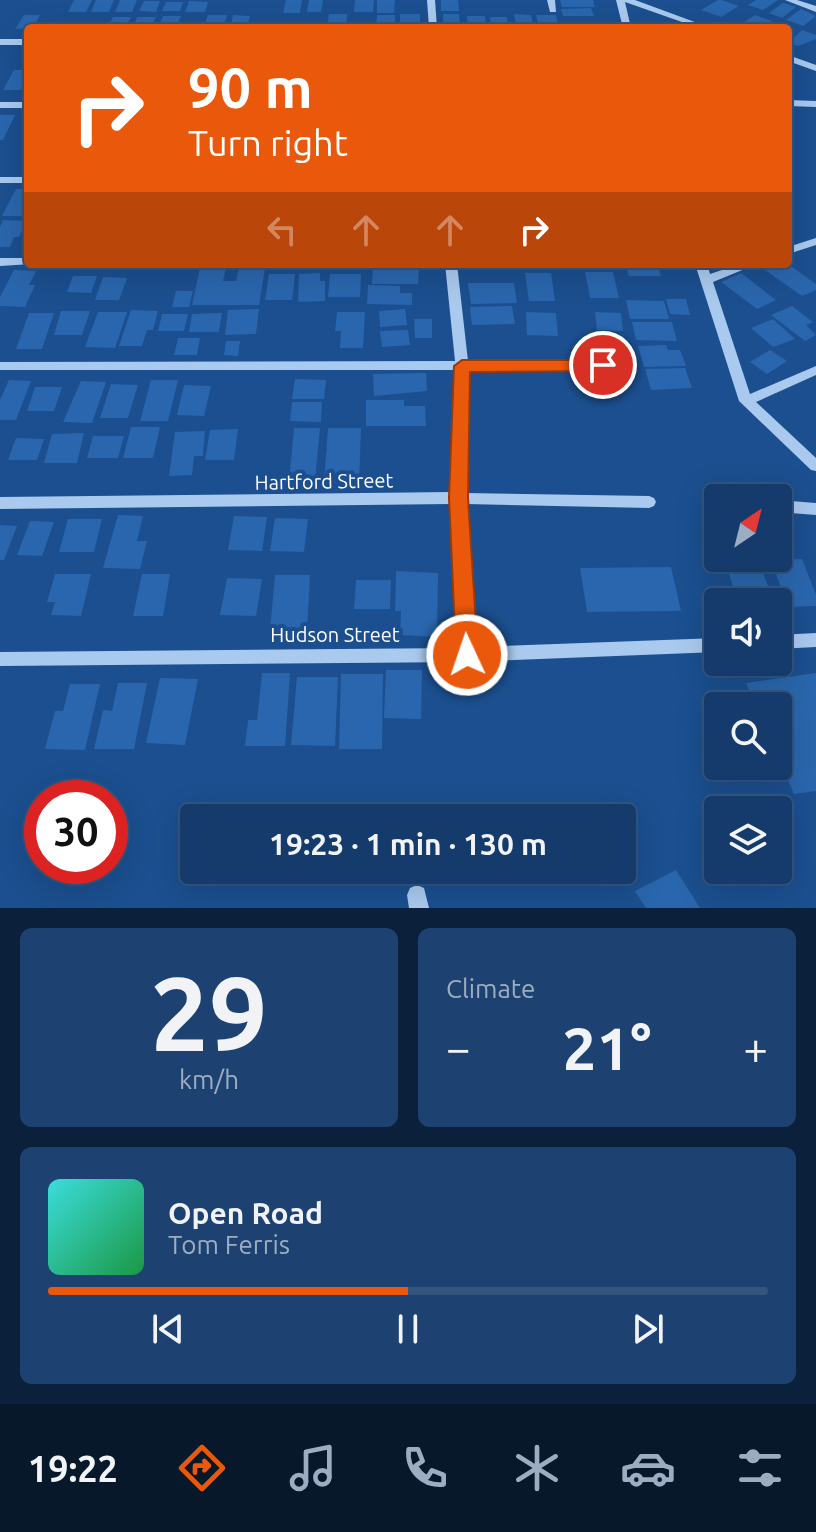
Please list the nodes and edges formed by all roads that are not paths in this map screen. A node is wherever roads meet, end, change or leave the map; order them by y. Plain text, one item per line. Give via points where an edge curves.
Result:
1 (431, 0) edge
2 (620, 0) edge
3 (627, 0) edge
4 (789, 0) edge
5 (816, 9) edge
6 (433, 24) edge
7 (626, 24) edge
8 (696, 24) edge
9 (0, 42) edge
10 (24, 42) edge
11 (792, 59) edge
12 (816, 68) edge
13 (792, 103) edge
14 (816, 104) edge
15 (0, 105) edge
16 (24, 105) edge
17 (0, 180) edge
18 (24, 180) edge
19 (816, 241) edge
20 (792, 250) edge
21 (0, 262) edge
22 (24, 262) edge
23 (451, 268) edge
24 (702, 268) edge
25 (740, 268) edge
26 (706, 280) junction
27 (603, 365) dead end
28 (0, 366) edge
29 (462, 366) junction
30 (816, 370) edge
31 (746, 401) junction
32 (816, 466) edge
33 (458, 498) junction
34 (649, 502) dead end
35 (0, 503) edge
36 (792, 507) edge
37 (816, 509) edge
38 (816, 640) edge
39 (792, 641) edge
40 (704, 646) edge
41 (467, 655) junction
42 (0, 659) edge

1 - 6 street
2 - 7 street
3 - 8 street
4 - 5 street
9 - 10 street
11 - 12 street
13 - 14 street
15 - 16 street
17 - 18 street
19 - 20 street
21 - 22 street
23 - 29 street
24 - 26 street
25 - 26 street
26 - 31 street
27 - 29 street
28 - 29 street
29 - 33 street
30 - 31 street
31 - 32 street
33 - 34 street, Hartford Street
33 - 35 street, Hartford Street
33 - 41 street
36 - 37 street
38 - 39 street
40 - 41 street, Hudson Street
41 - 42 street, Hudson Street

